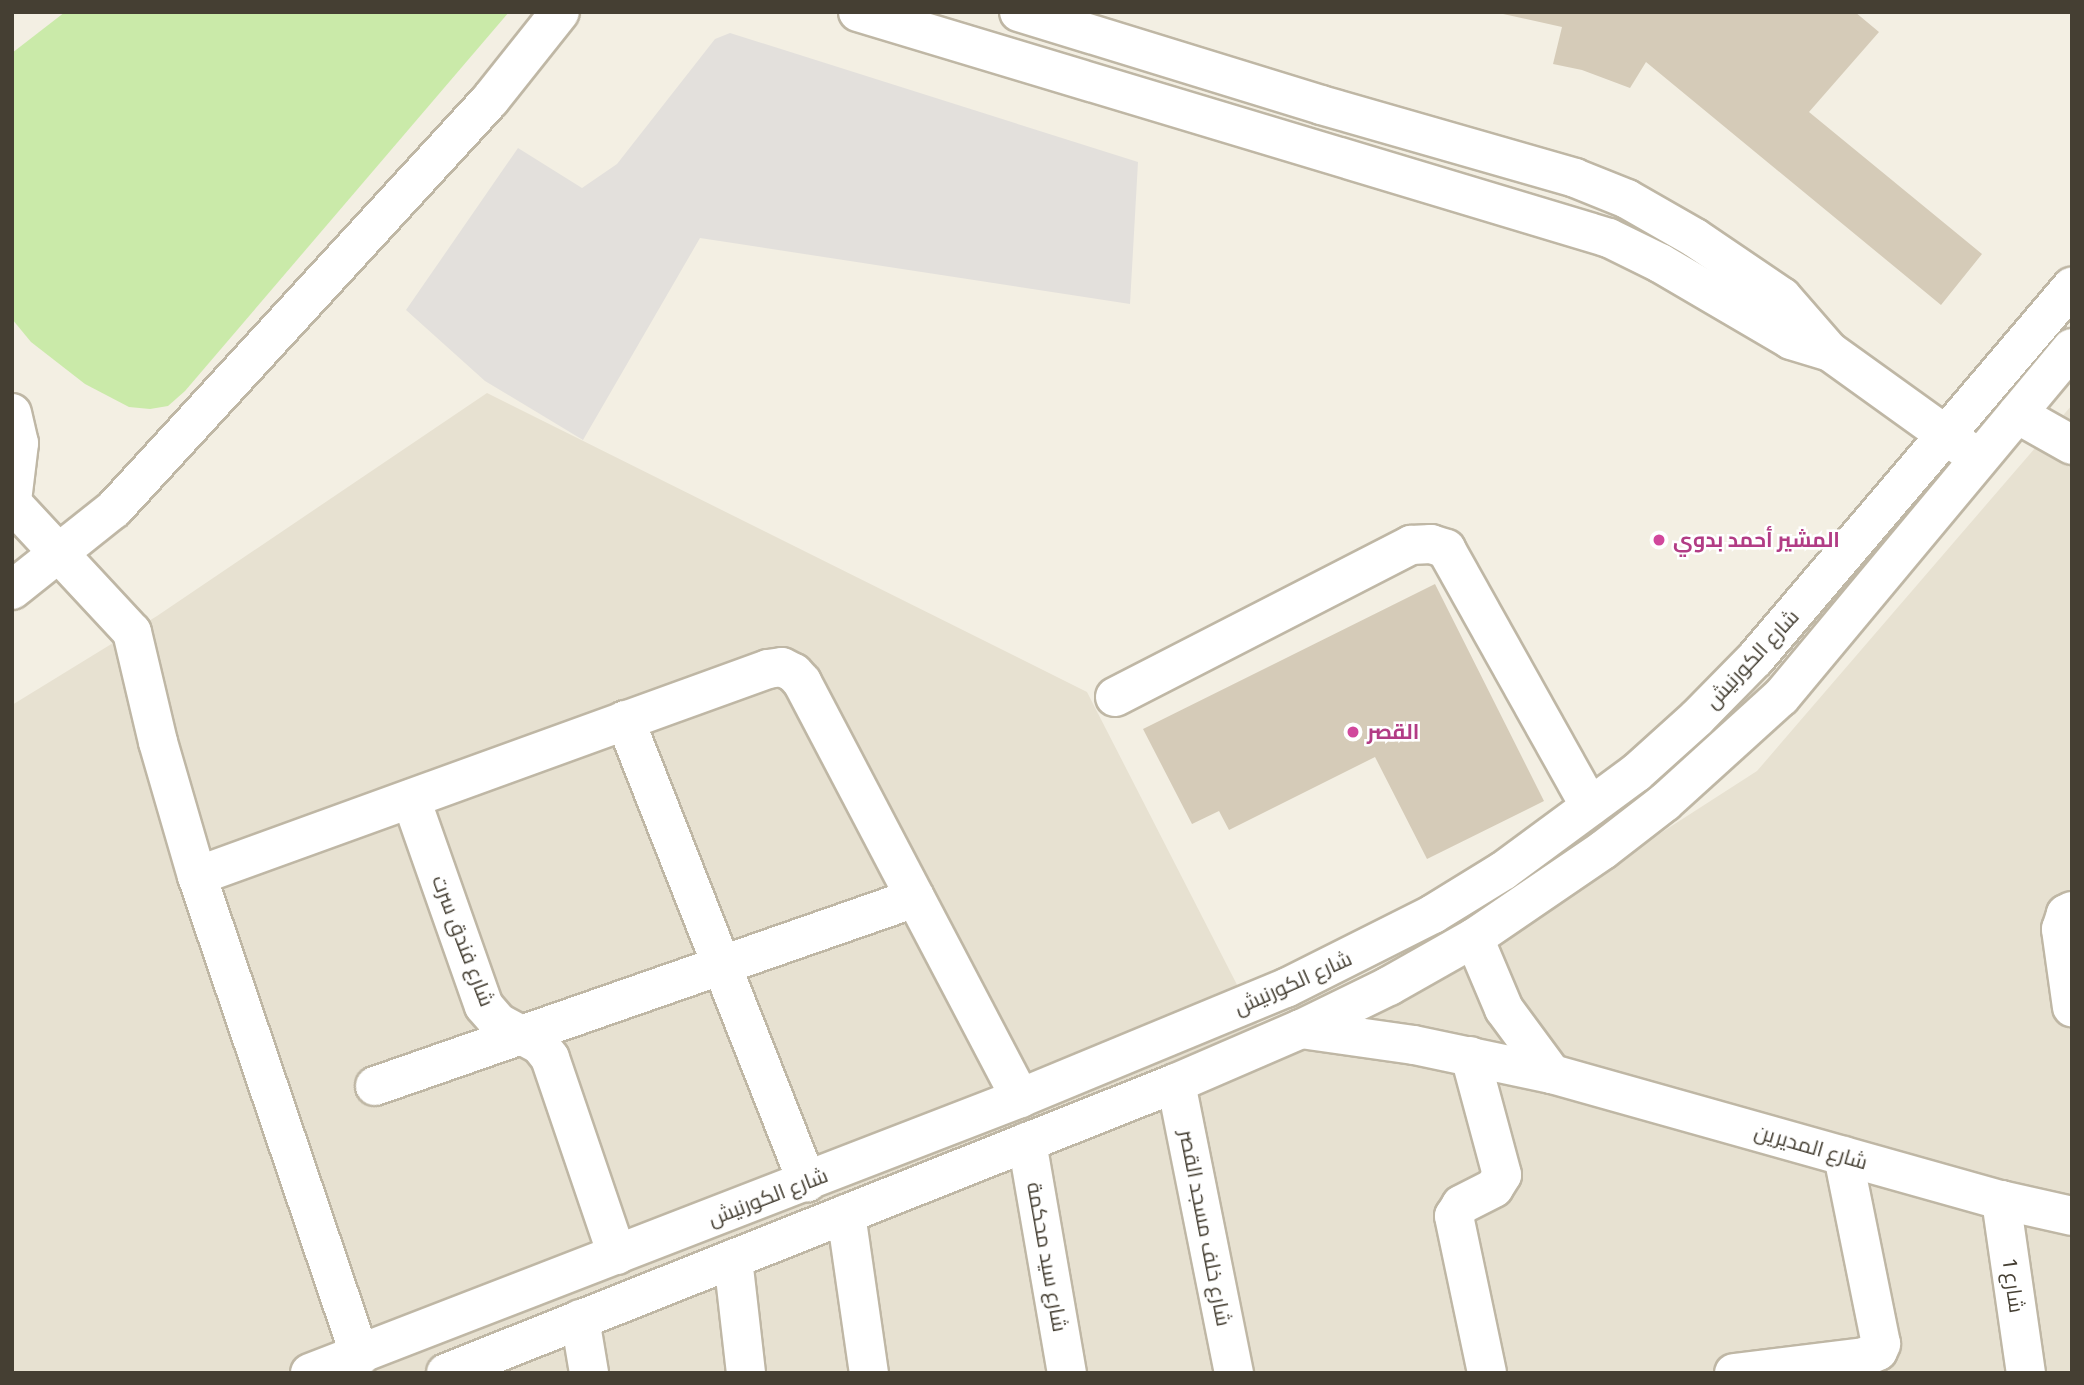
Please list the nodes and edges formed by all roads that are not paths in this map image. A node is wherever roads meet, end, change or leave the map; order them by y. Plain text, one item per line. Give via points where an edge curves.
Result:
1 (560, 12) edge
2 (858, 12) edge
3 (1021, 13) edge
4 (1001, 54) junction
5 (2072, 287) edge
6 (2072, 348) edge
7 (1829, 351) junction
8 (12, 413) edge
9 (2017, 414) junction
10 (1948, 435) junction
11 (2072, 445) edge
12 (1980, 460) junction
13 (12, 502) edge
14 (60, 553) junction
15 (12, 590) edge
16 (1115, 697) dead end
17 (625, 720) junction
18 (411, 799) junction
19 (1590, 807) junction
20 (197, 876) junction
21 (915, 898) junction
22 (2072, 911) edge
23 (1474, 938) junction
24 (722, 965) junction
25 (2072, 1007) edge
26 (1301, 1029) junction
27 (522, 1035) junction
28 (1470, 1056) junction
29 (1552, 1074) junction
30 (1176, 1083) junction
31 (375, 1086) dead end
32 (1020, 1098) junction
33 (1027, 1142) junction
34 (1843, 1156) junction
35 (807, 1182) junction
36 (2001, 1200) junction
37 (846, 1214) junction
38 (2072, 1216) edge
39 (617, 1255) junction
40 (733, 1259) junction
41 (580, 1319) junction
42 (360, 1356) junction
43 (310, 1373) edge
44 (446, 1373) edge
45 (589, 1373) edge
46 (746, 1373) edge
47 (869, 1373) edge
48 (1066, 1373) edge
49 (1234, 1373) edge
50 (1487, 1373) edge
51 (1734, 1373) edge
52 (2026, 1373) edge

1 - 14 street via 489,100 114,509
2 - 4 street
3 - 4 street
3 - 7 street via 1575,178 1627,199 1782,297
4 - 7 street via 1609,238 1791,340
5 - 10 street, شارع الكورنيش
6 - 9 street, شارع الكورنيش
7 - 10 street
8 - 13 street via 19,443
9 - 11 street
9 - 12 street, شارع الكورنيش
10 - 12 street
10 - 19 street, شارع الكورنيش via 1755,659 1636,773
12 - 23 street, شارع الكورنيش via 1781,697 1724,751 1603,850
13 - 14 street
14 - 15 street
14 - 20 street via 132,632
16 - 19 street via 1411,545 1431,544 1446,549
17 - 18 street
17 - 21 street via 768,669 782,667 794,673
17 - 24 street
18 - 20 street
18 - 27 street, شارع فندق سرت via 484,1006 499,1023
19 - 32 street, شارع الكورنيش via 1503,871 1360,953
20 - 42 street
21 - 24 street
21 - 32 street
22 - 25 street via 2066,914 2061,929
23 - 26 street, شارع الكورنيش
23 - 29 street via 1504,1009
24 - 27 street
24 - 35 street
26 - 28 street, شارع المديرين
26 - 30 street, شارع الكورنيش
27 - 31 street
27 - 39 street, شارع فندق سرت via 540,1045 550,1058
28 - 29 street, شارع المديرين
28 - 50 street via 1502,1175 1494,1188 1461,1205 1454,1216
29 - 34 street, شارع المديرين
30 - 33 street, شارع الكورنيش
30 - 49 street, شارع خلف مسجد القصر
32 - 35 street, شارع الكورنيش
33 - 37 street, شارع الكورنيش
33 - 48 street, شارع سيد محكمة
34 - 36 street, شارع المديرين
34 - 51 street via 1881,1345 1878,1351 1864,1357
35 - 39 street, شارع الكورنيش
36 - 38 street, شارع المديرين
36 - 52 street, شارع 1
37 - 40 street, شارع الكورنيش
37 - 47 street
39 - 42 street, شارع الكورنيش
40 - 41 street, شارع الكورنيش
40 - 46 street
41 - 44 street, شارع الكورنيش
41 - 45 street
42 - 43 street, شارع الكورنيش

